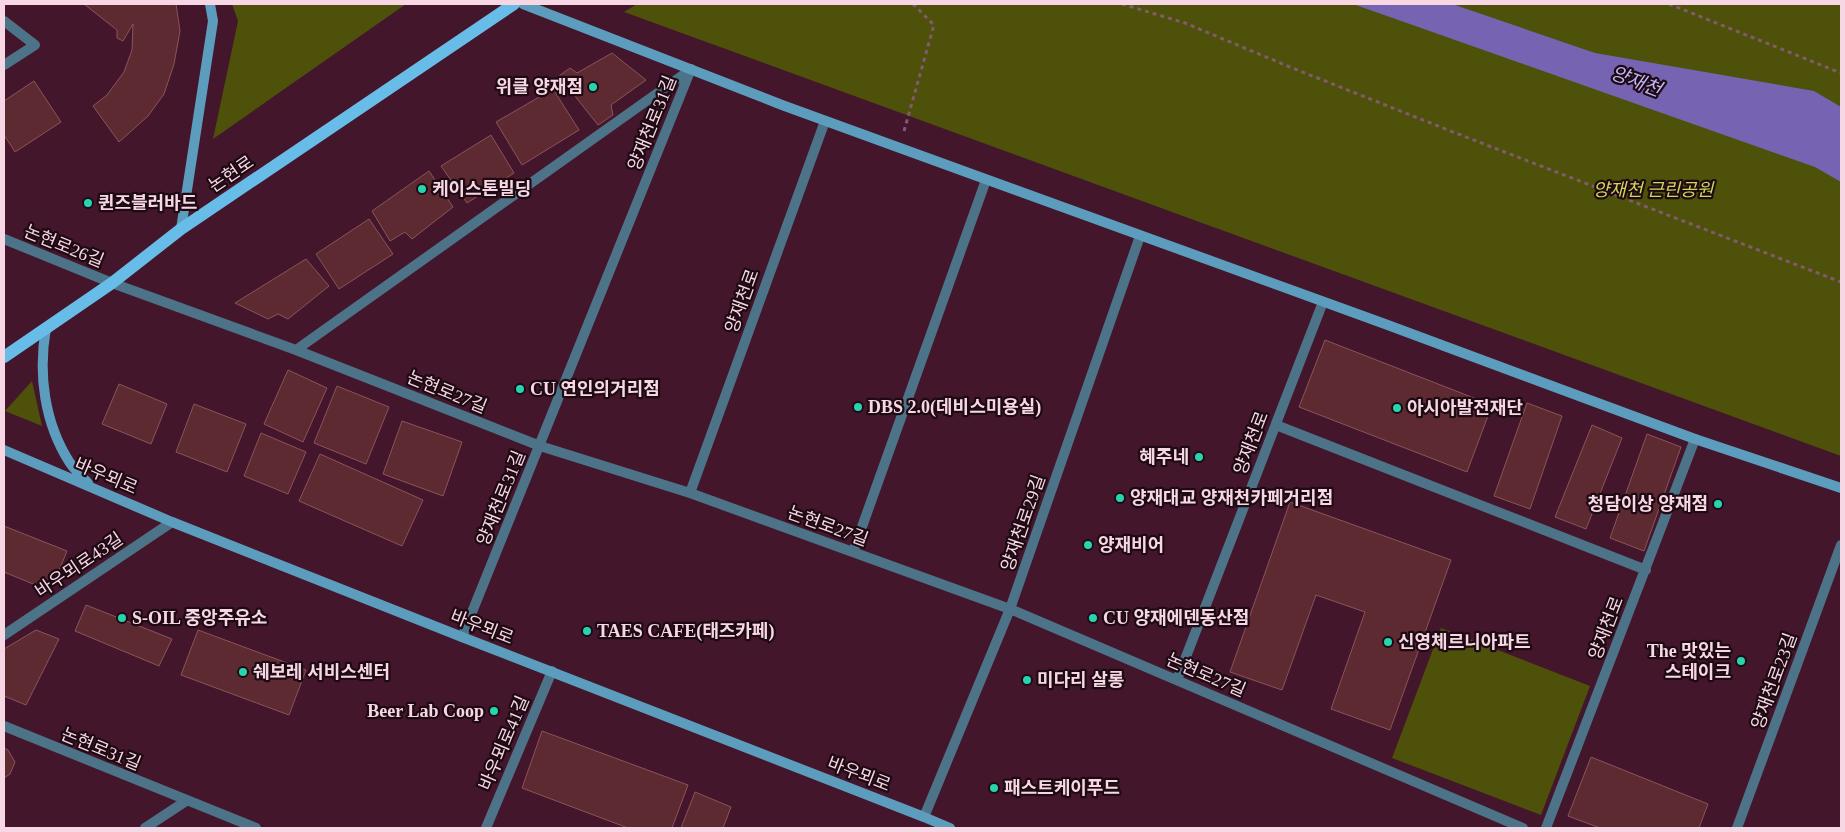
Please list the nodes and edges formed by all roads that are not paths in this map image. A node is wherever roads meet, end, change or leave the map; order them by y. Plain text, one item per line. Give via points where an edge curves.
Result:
1 (210, 4) edge
2 (514, 4) edge
3 (523, 4) edge
4 (4, 20) edge
5 (4, 66) edge
6 (691, 69) junction
7 (825, 121) junction
8 (986, 180) junction
9 (181, 229) junction
10 (1140, 236) junction
11 (4, 239) edge
12 (112, 283) junction
13 (1323, 302) junction
14 (46, 328) junction
15 (296, 350) junction
16 (4, 357) edge
17 (1276, 425) junction
18 (1696, 439) junction
19 (540, 446) junction
20 (4, 450) edge
21 (90, 486) junction
22 (1841, 488) edge
23 (690, 493) junction
24 (172, 522) junction
25 (1841, 545) edge
26 (853, 552) junction
27 (1646, 570) junction
28 (1010, 609) junction
29 (4, 635) edge
30 (462, 637) junction
31 (552, 671) junction
32 (1177, 680) junction
33 (4, 726) edge
34 (186, 801) junction
35 (924, 816) junction
36 (144, 828) edge
37 (256, 828) edge
38 (486, 828) edge
39 (950, 828) edge
40 (1523, 828) edge
41 (1546, 828) edge
42 (1737, 828) edge

1 - 9 street via 214,21
2 - 9 main road, 논현로
3 - 6 street
4 - 5 street via 35,45
6 - 7 street
6 - 15 street, 양재천로31길
6 - 19 street, 양재천로31길
7 - 8 street
7 - 23 street, 양재천로
8 - 10 street
8 - 26 street
9 - 12 main road, 논현로
10 - 13 street
10 - 28 street, 양재천로29길
11 - 12 street, 논현로26길
12 - 14 main road, 논현로
12 - 15 street, 논현로27길
13 - 17 street, 양재천로
13 - 18 street
14 - 16 main road, 논현로
14 - 21 street via 42,350 42,389 56,436 70,463
15 - 19 street, 논현로27길
17 - 27 street
17 - 32 street, 양재천로
18 - 22 street
18 - 27 street, 양재천로
19 - 23 street, 논현로27길
19 - 30 street, 양재천로31길
20 - 21 street, 바우뫼로
21 - 24 street, 바우뫼로
23 - 26 street, 논현로27길
24 - 29 street, 바우뫼로43길
24 - 30 street, 바우뫼로
25 - 42 street, 양재천로23길
26 - 28 street, 논현로27길
27 - 41 street, 양재천로
28 - 32 street, 논현로27길
28 - 35 street, 양재천로29길
30 - 31 street, 바우뫼로
31 - 35 street, 바우뫼로
31 - 38 street, 바우뫼로41길
32 - 40 street, 논현로27길
33 - 34 street, 논현로31길
34 - 36 street
34 - 37 street, 논현로31길
35 - 39 street, 바우뫼로

